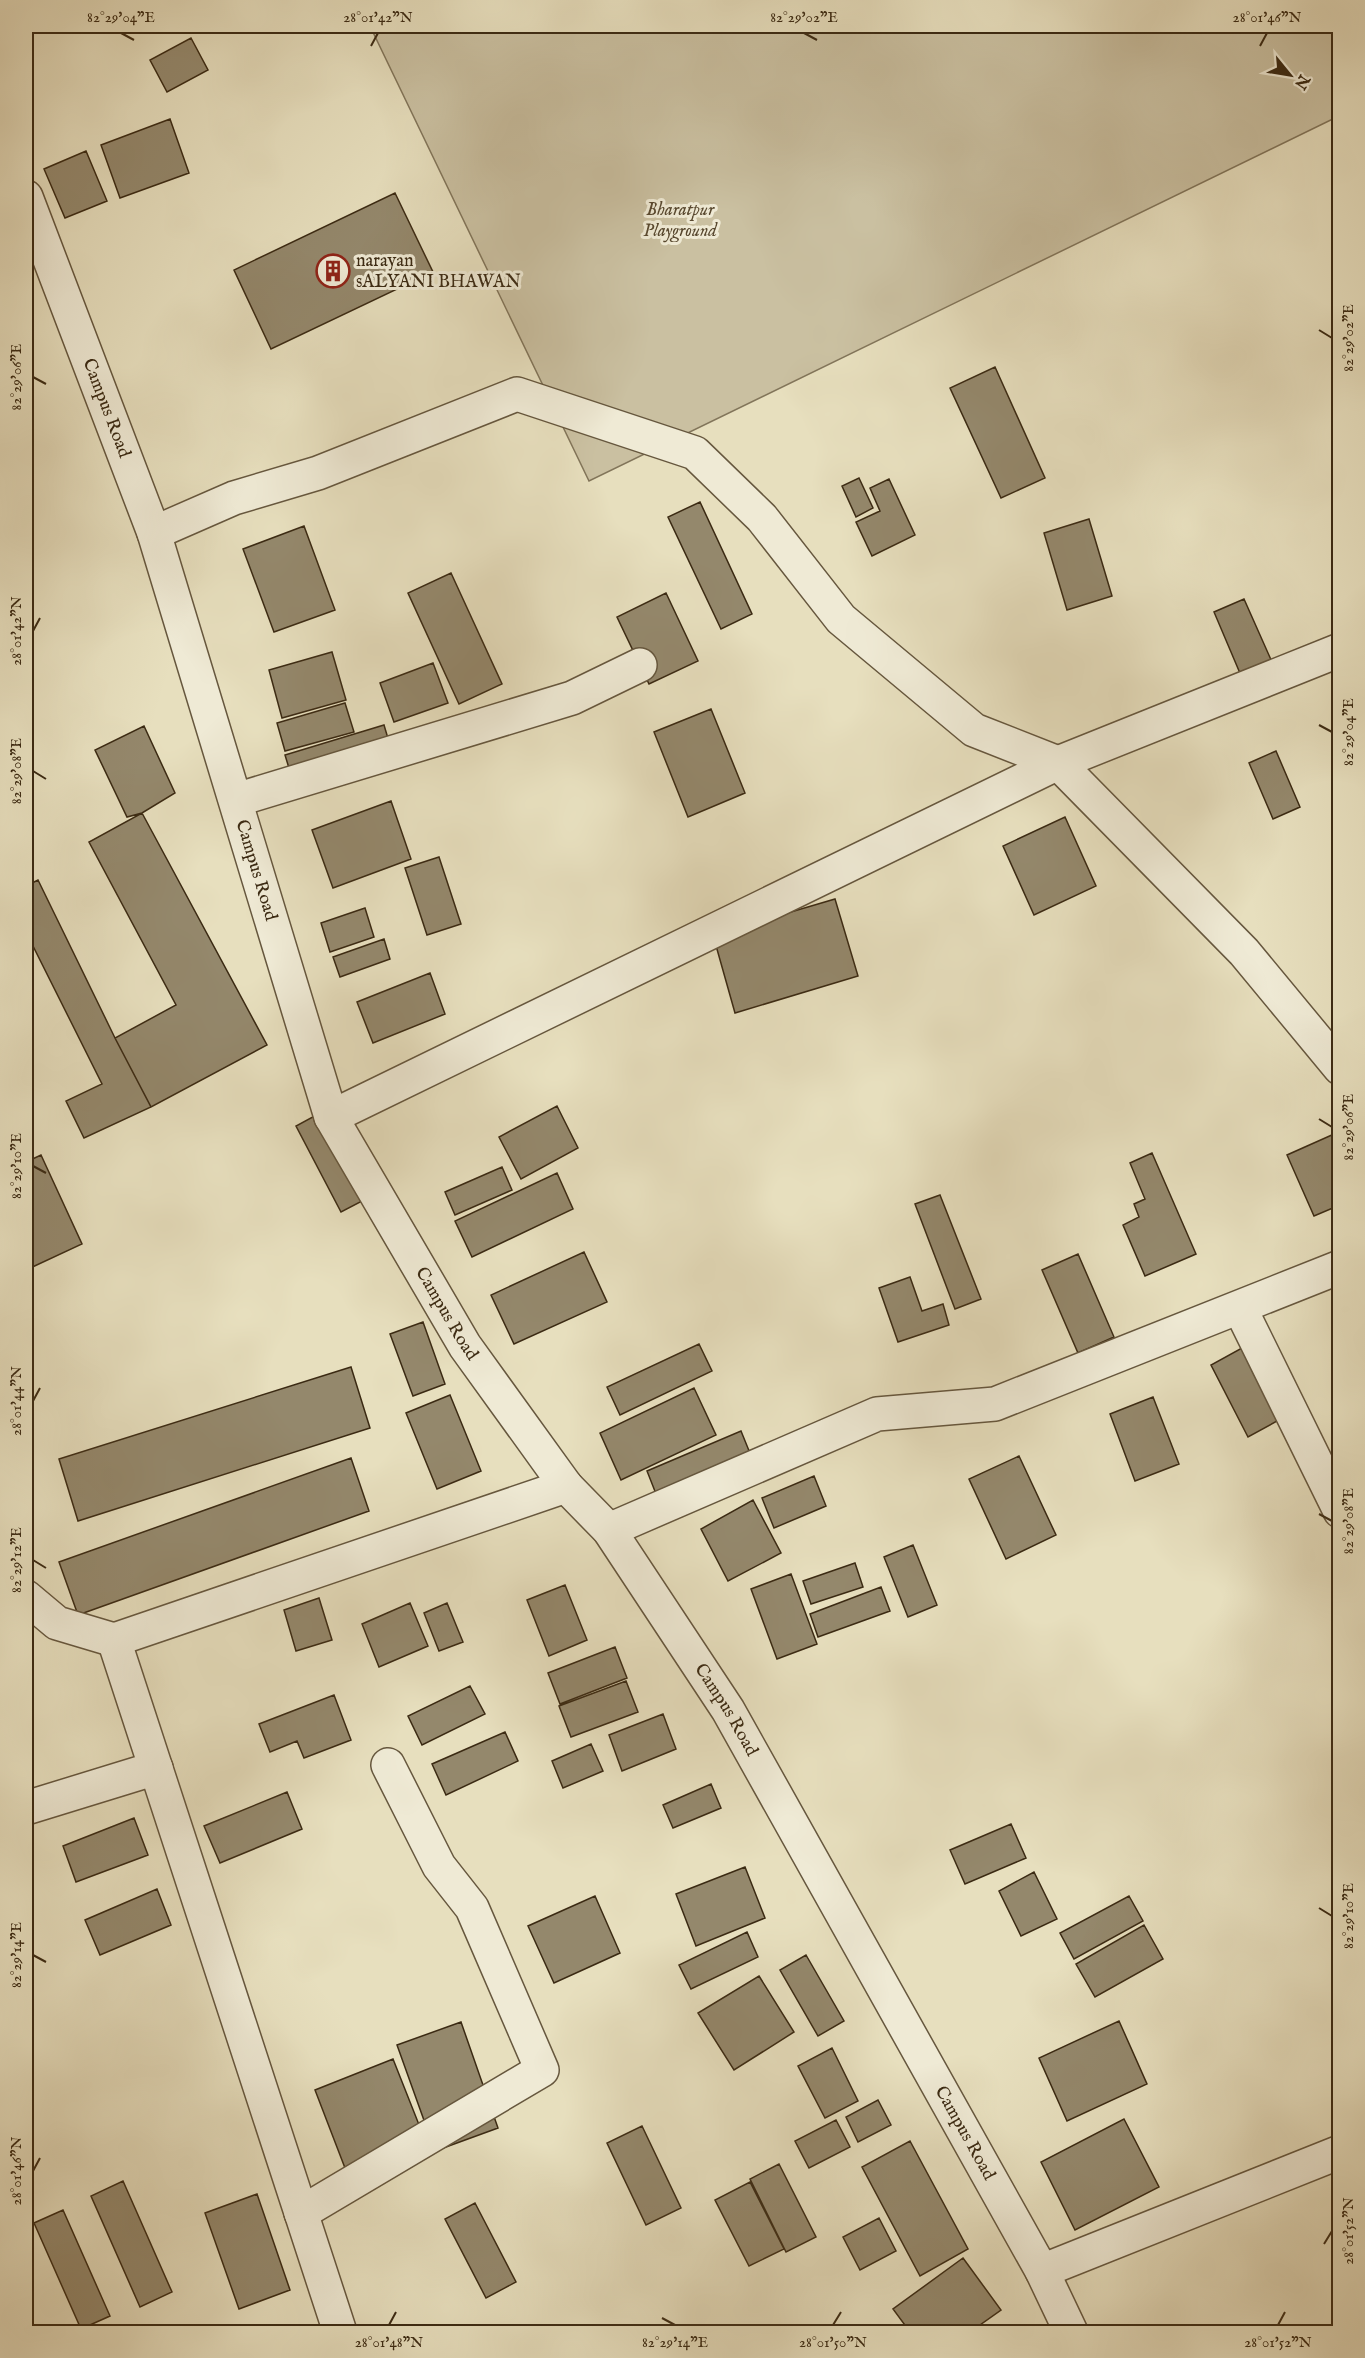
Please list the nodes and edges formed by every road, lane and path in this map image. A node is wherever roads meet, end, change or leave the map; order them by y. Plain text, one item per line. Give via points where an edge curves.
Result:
1 (26, 197) edge
2 (154, 533) junction
3 (1340, 650) edge
4 (640, 664) dead end
5 (1058, 763) junction
6 (236, 800) junction
7 (1340, 1068) edge
8 (331, 1117) junction
9 (1340, 1267) edge
10 (1240, 1308) junction
11 (566, 1486) junction
12 (1340, 1511) edge
13 (609, 1530) junction
14 (26, 1597) edge
15 (114, 1640) junction
16 (388, 1765) dead end
17 (156, 1768) junction
18 (26, 1808) edge
19 (1340, 2152) edge
20 (301, 2213) junction
21 (1042, 2271) junction
22 (340, 2332) edge
23 (1071, 2332) edge

1 - 2 street, Campus Road
2 - 5 street via 234,498 318,473 517,394 695,453 762,518 841,619 974,730
2 - 6 street, Campus Road
3 - 5 street
4 - 6 street via 572,698
5 - 7 street via 1244,952
5 - 8 street
6 - 8 street, Campus Road
8 - 11 street, Campus Road via 465,1346
9 - 10 street
10 - 12 street
10 - 13 street via 995,1404 878,1414
11 - 13 street, Campus Road
11 - 15 street
13 - 21 street, Campus Road via 728,1710
14 - 15 street via 57,1623
15 - 17 street
16 - 20 street via 439,1866 472,1908 542,2070
17 - 18 street
17 - 20 street
19 - 21 street
20 - 22 street
21 - 23 street, Campus Road

